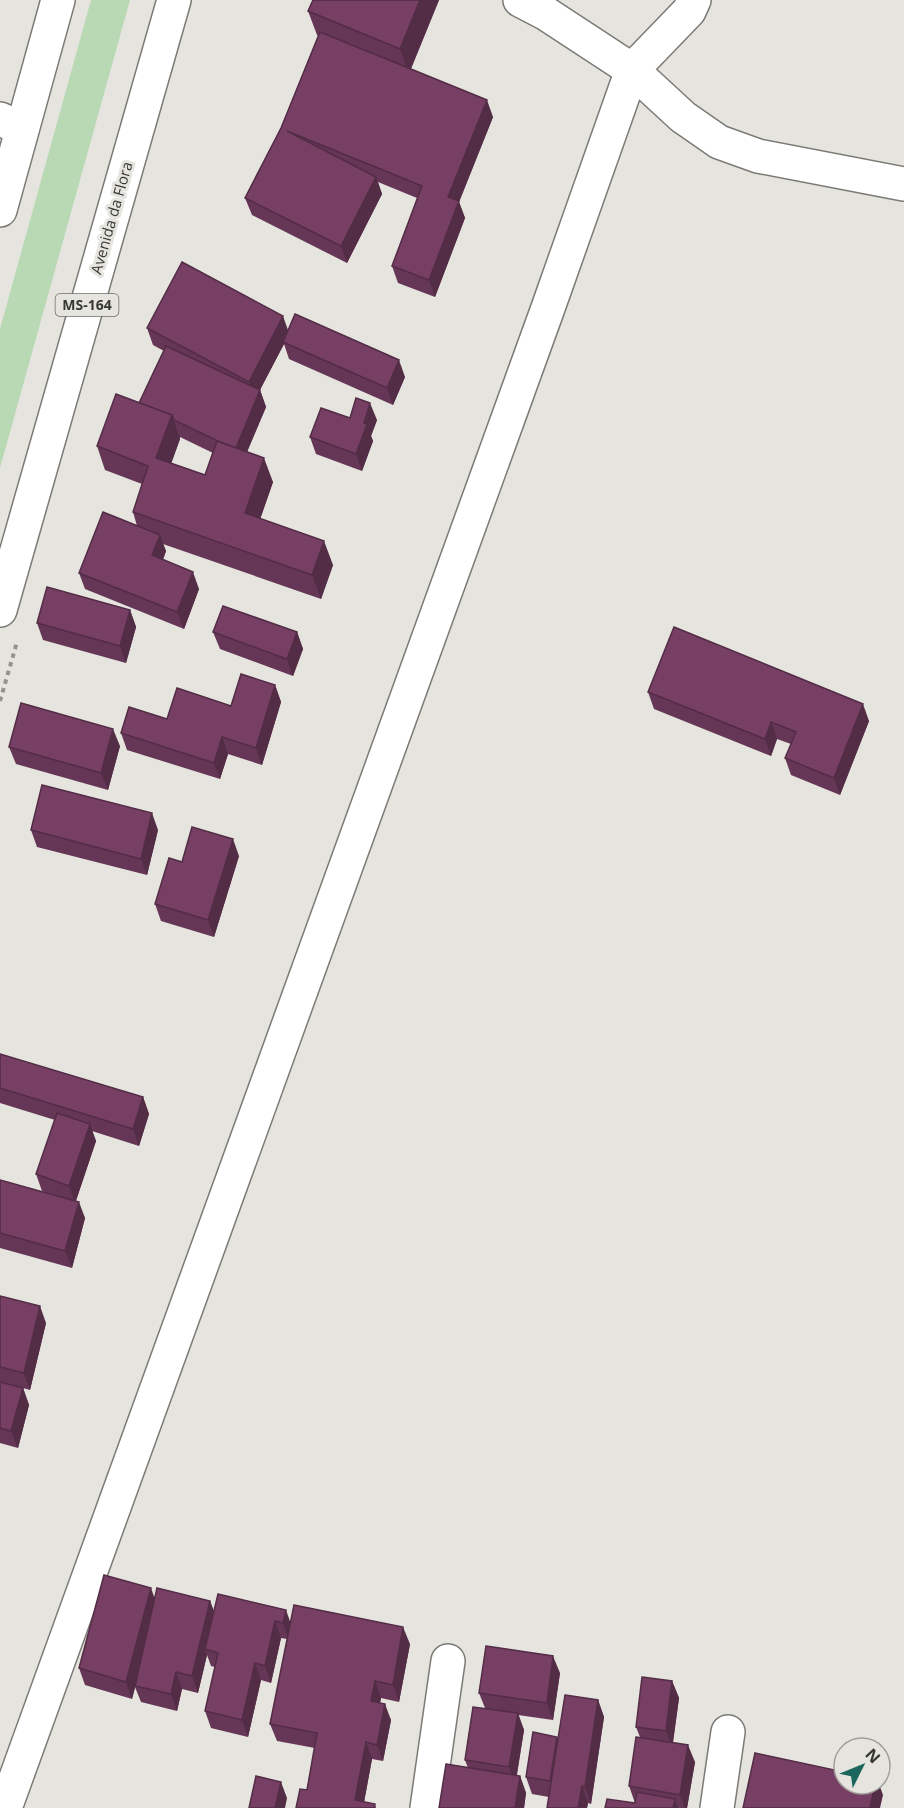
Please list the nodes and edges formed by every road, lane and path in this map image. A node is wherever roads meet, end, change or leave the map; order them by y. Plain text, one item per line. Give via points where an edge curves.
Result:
1 (58, 0) edge
2 (174, 0) edge
3 (520, 0) edge
4 (694, 0) edge
5 (632, 70) junction
6 (11, 124) edge
7 (904, 184) edge
8 (0, 210) edge
9 (0, 610) edge
10 (448, 1661) dead end
11 (728, 1732) dead end
12 (5, 1808) edge
13 (427, 1808) edge
14 (717, 1808) edge

1 - 6 street
2 - 9 street, Avenida da Flora / MS-164
3 - 5 street
4 - 5 street via 689,11
5 - 7 street via 683,117 719,142 758,156
5 - 12 street
6 - 8 street
10 - 13 street
11 - 14 street

